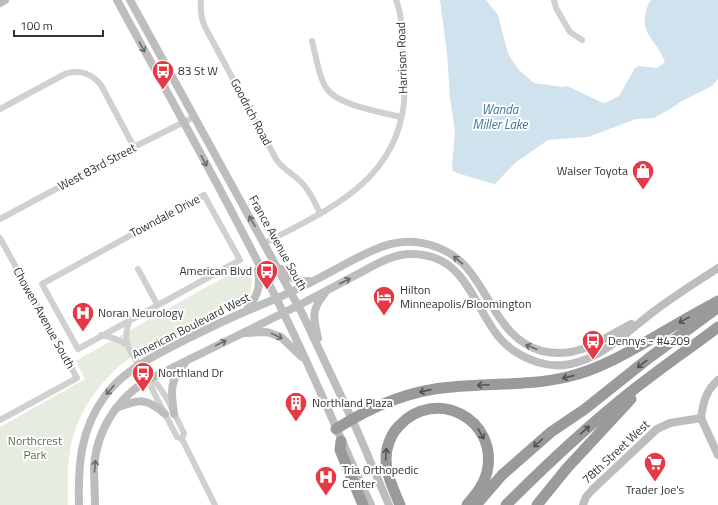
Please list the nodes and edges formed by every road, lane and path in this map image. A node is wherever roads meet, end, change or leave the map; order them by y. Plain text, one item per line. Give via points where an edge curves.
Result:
1 (5, 0) edge
2 (117, 0) edge
3 (130, 0) edge
4 (135, 0) edge
5 (201, 0) edge
6 (396, 0) edge
7 (554, 0) edge
8 (0, 3) edge
9 (144, 25) junction
10 (582, 40) dead end
11 (312, 41) dead end
12 (0, 109) edge
13 (194, 117) junction
14 (401, 117) junction
15 (183, 122) junction
16 (134, 147) junction
17 (320, 213) junction
18 (0, 219) edge
19 (0, 238) edge
20 (264, 243) junction
21 (256, 262) junction
22 (275, 262) junction
23 (718, 268) edge
24 (138, 269) dead end
25 (314, 280) junction
26 (328, 290) junction
27 (482, 291) junction
28 (291, 292) junction
29 (474, 296) junction
30 (276, 299) junction
31 (718, 301) edge
32 (158, 304) junction
33 (298, 305) junction
34 (718, 308) edge
35 (246, 311) junction
36 (654, 311) junction
37 (283, 312) junction
38 (130, 319) junction
39 (718, 327) edge
40 (242, 333) junction
41 (101, 335) junction
42 (127, 345) junction
43 (321, 352) junction
44 (305, 359) junction
45 (188, 360) junction
46 (139, 365) junction
47 (653, 374) junction
48 (151, 380) junction
49 (718, 380) edge
50 (116, 409) junction
51 (165, 414) junction
52 (174, 414) junction
53 (701, 418) junction
54 (352, 419) junction
55 (0, 420) edge
56 (336, 429) junction
57 (182, 439) junction
58 (341, 440) junction
59 (718, 455) edge
60 (79, 505) edge
61 (95, 505) edge
62 (215, 505) edge
63 (363, 505) edge
64 (371, 505) edge
65 (389, 505) edge
66 (400, 505) edge
67 (467, 505) edge
68 (476, 505) edge
69 (506, 505) edge
70 (537, 505) edge
71 (583, 505) edge

1 - 8 main road
2 -> 15 main road
3 - 9 main road, France Avenue South
4 - 9 main road
5 - 17 street, Goodrich Road via 201,18 205,27 276,159 280,166 307,189
6 - 14 street, Harrison Road via 402,22 404,79
7 - 10 street via 570,32
9 - 13 main road, France Avenue South
11 - 14 street via 325,88 332,95 349,103
12 - 16 street via 65,74 81,71 96,78 101,85
13 - 15 street, West 83rd Street
20 -> 13 main road, France Avenue South
14 - 17 street, Harrison Road via 396,135 376,169 348,196
15 - 16 street, West 83rd Street
15 -> 21 main road
16 - 18 street, West 83rd Street
17 - 20 street, Harrison Road
19 - 55 street, Chowen Avenue South via 77,378
20 - 22 main road, France Avenue South
21 - 30 main road
21 - 35 main road via 260,281 259,291
22 - 25 main road via 292,278 301,281
22 - 28 main road, France Avenue South
23 - 36 main road, American Boulevard West
24 - 32 street
27 -> 25 main road, American Boulevard West via 466,268 450,254 429,245 407,242 380,247
25 - 28 main road, American Boulevard West
26 -> 29 main road, American Boulevard West via 380,263 411,254 437,259 449,266 459,274
26 - 33 main road, American Boulevard West
26 - 43 main road via 316,304 314,315
27 - 29 main road
36 -> 27 main road, American Boulevard West via 581,350 565,354 550,353 513,336
28 - 30 main road, American Boulevard West
28 - 33 main road, France Avenue South
29 - 36 main road, American Boulevard West via 498,337 507,346 529,359 557,365 582,361 594,356
30 - 35 main road, American Boulevard West
30 - 37 main road
31 -> 54 highway via 625,354 580,374 539,382 436,388 399,398
32 - 38 street, Towndale Drive
32 - 41 street, Towndale Drive via 240,260 204,195 42,284 78,348
33 - 37 main road, American Boulevard West
33 - 43 main road, France Avenue South
34 -> 68 highway via 551,432 502,475
35 - 46 main road, American Boulevard West
37 - 40 main road, American Boulevard West
37 - 44 main road
38 - 41 street, Towndale Drive
38 - 42 street via 126,331
39 - 47 highway
40 -> 44 main road via 267,332 281,338
45 -> 40 main road, American Boulevard West
41 - 42 street via 118,339
42 - 46 street
43 - 54 main road, France Avenue South
44 - 56 main road
45 - 48 main road, American Boulevard West
45 - 52 main road via 172,382
46 - 48 street
46 -> 60 main road, American Boulevard West via 115,384 94,413 81,448 78,466
69 -> 47 highway via 574,440
47 - 70 highway via 567,468
48 - 50 main road, American Boulevard West via 134,389
48 - 51 street via 151,387
48 - 52 street via 157,384
49 - 53 main road via 707,392
50 - 51 main road via 134,401 147,401
61 -> 50 main road, American Boulevard West via 94,466 98,445
51 - 57 street via 177,437
52 - 57 street via 184,433
53 - 59 main road
53 - 71 main road, 78th Street West via 670,423 657,430 592,490
54 - 56 highway
54 - 65 main road, France Avenue South
56 - 58 main road
57 - 62 street
58 - 63 highway via 340,450
58 - 64 main road
66 -> 67 highway via 386,465 386,450 396,429 406,418 416,412 432,408 464,415 476,426 486,446 487,472 479,490

